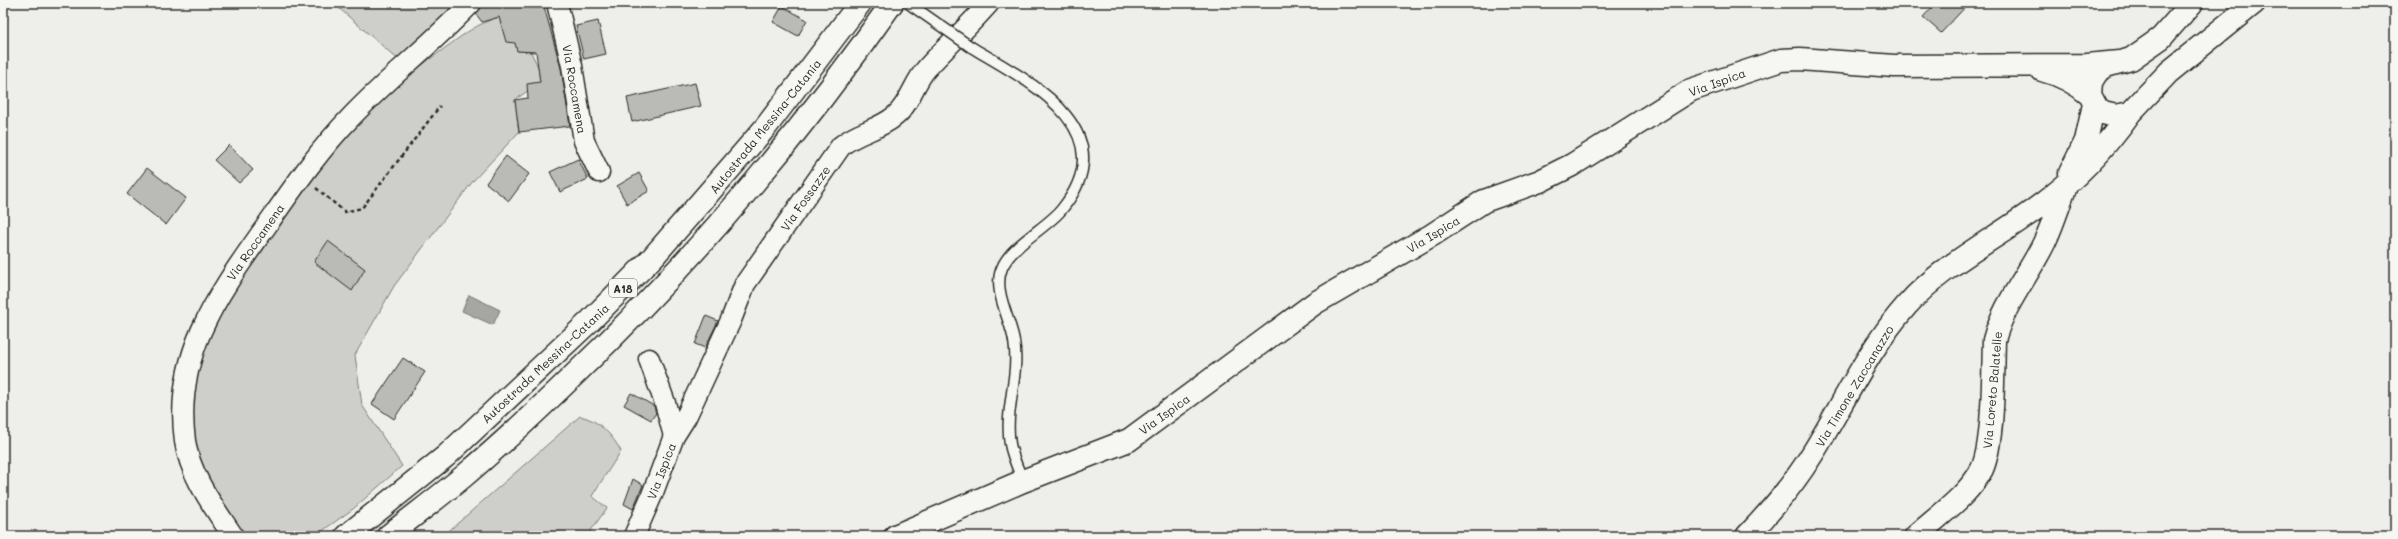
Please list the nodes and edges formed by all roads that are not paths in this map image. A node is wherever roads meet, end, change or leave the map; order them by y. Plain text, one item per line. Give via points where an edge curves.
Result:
1 (472, 3) edge
2 (557, 3) edge
3 (860, 3) edge
4 (892, 3) edge
5 (908, 3) edge
6 (988, 3) edge
7 (2192, 3) edge
8 (2267, 3) edge
9 (2250, 7) edge
10 (2119, 62) junction
11 (2009, 64) junction
12 (2092, 100) junction
13 (2130, 113) junction
14 (599, 172) dead end
15 (2060, 190) junction
16 (2026, 215) junction
17 (2044, 241) junction
18 (648, 359) dead end
19 (674, 436) junction
20 (1023, 481) junction
21 (233, 536) edge
22 (346, 536) edge
23 (388, 536) edge
24 (634, 536) edge
25 (895, 536) edge
26 (1748, 536) edge
27 (1916, 536) edge

1 - 21 street, Via Roccamena via 350,118 302,176 216,299 199,334 187,372 183,406 185,441 192,466 205,494
2 - 14 street, Via Roccamena via 572,66 584,142
3 - 22 main road, Autostrada Messina-Catania / A18 via 766,128 653,257 585,326 451,451
4 - 23 main road, A18 via 784,147 725,217 612,338 538,410 465,475
5 - 20 lane, bridge via 971,47 1017,74 1061,107 1074,129 1083,153 1083,172 1062,210 1034,233 1002,268 1000,285 1014,341 1017,369 1010,416 1010,443
6 - 19 street, Via Fossazze via 968,28 926,69 906,104 895,116 849,139 841,146 745,284 693,403
7 - 10 main road via 2161,38 2131,59
8 - 9 street
9 - 13 main road via 2169,72
10 - 11 main road via 2086,65
10 - 12 main road via 2097,72 2091,82
11 - 12 main road via 2062,76 2078,84
11 - 20 main road, Via Ispica via 1894,66 1800,59 1781,60 1691,90 1572,165 1540,181 1484,201 1438,232 1315,303 1129,440
12 - 13 main road via 2103,113 2116,116
12 - 15 main road via 2086,141
13 - 15 main road via 2080,174
15 - 16 main road, Via Timone Zaccanazzo
15 - 17 main road, Via Loreto Balatelle
16 - 17 main road
16 - 26 main road, Via Timone Zaccanazzo via 1935,278 1885,330 1811,456 1787,492
17 - 27 main road, Via Loreto Balatelle via 2006,307 1996,332 1989,431 1982,469 1972,485
18 - 19 street, Via Ispica via 665,403
19 - 24 street, Via Ispica
20 - 25 main road, Via Ispica

